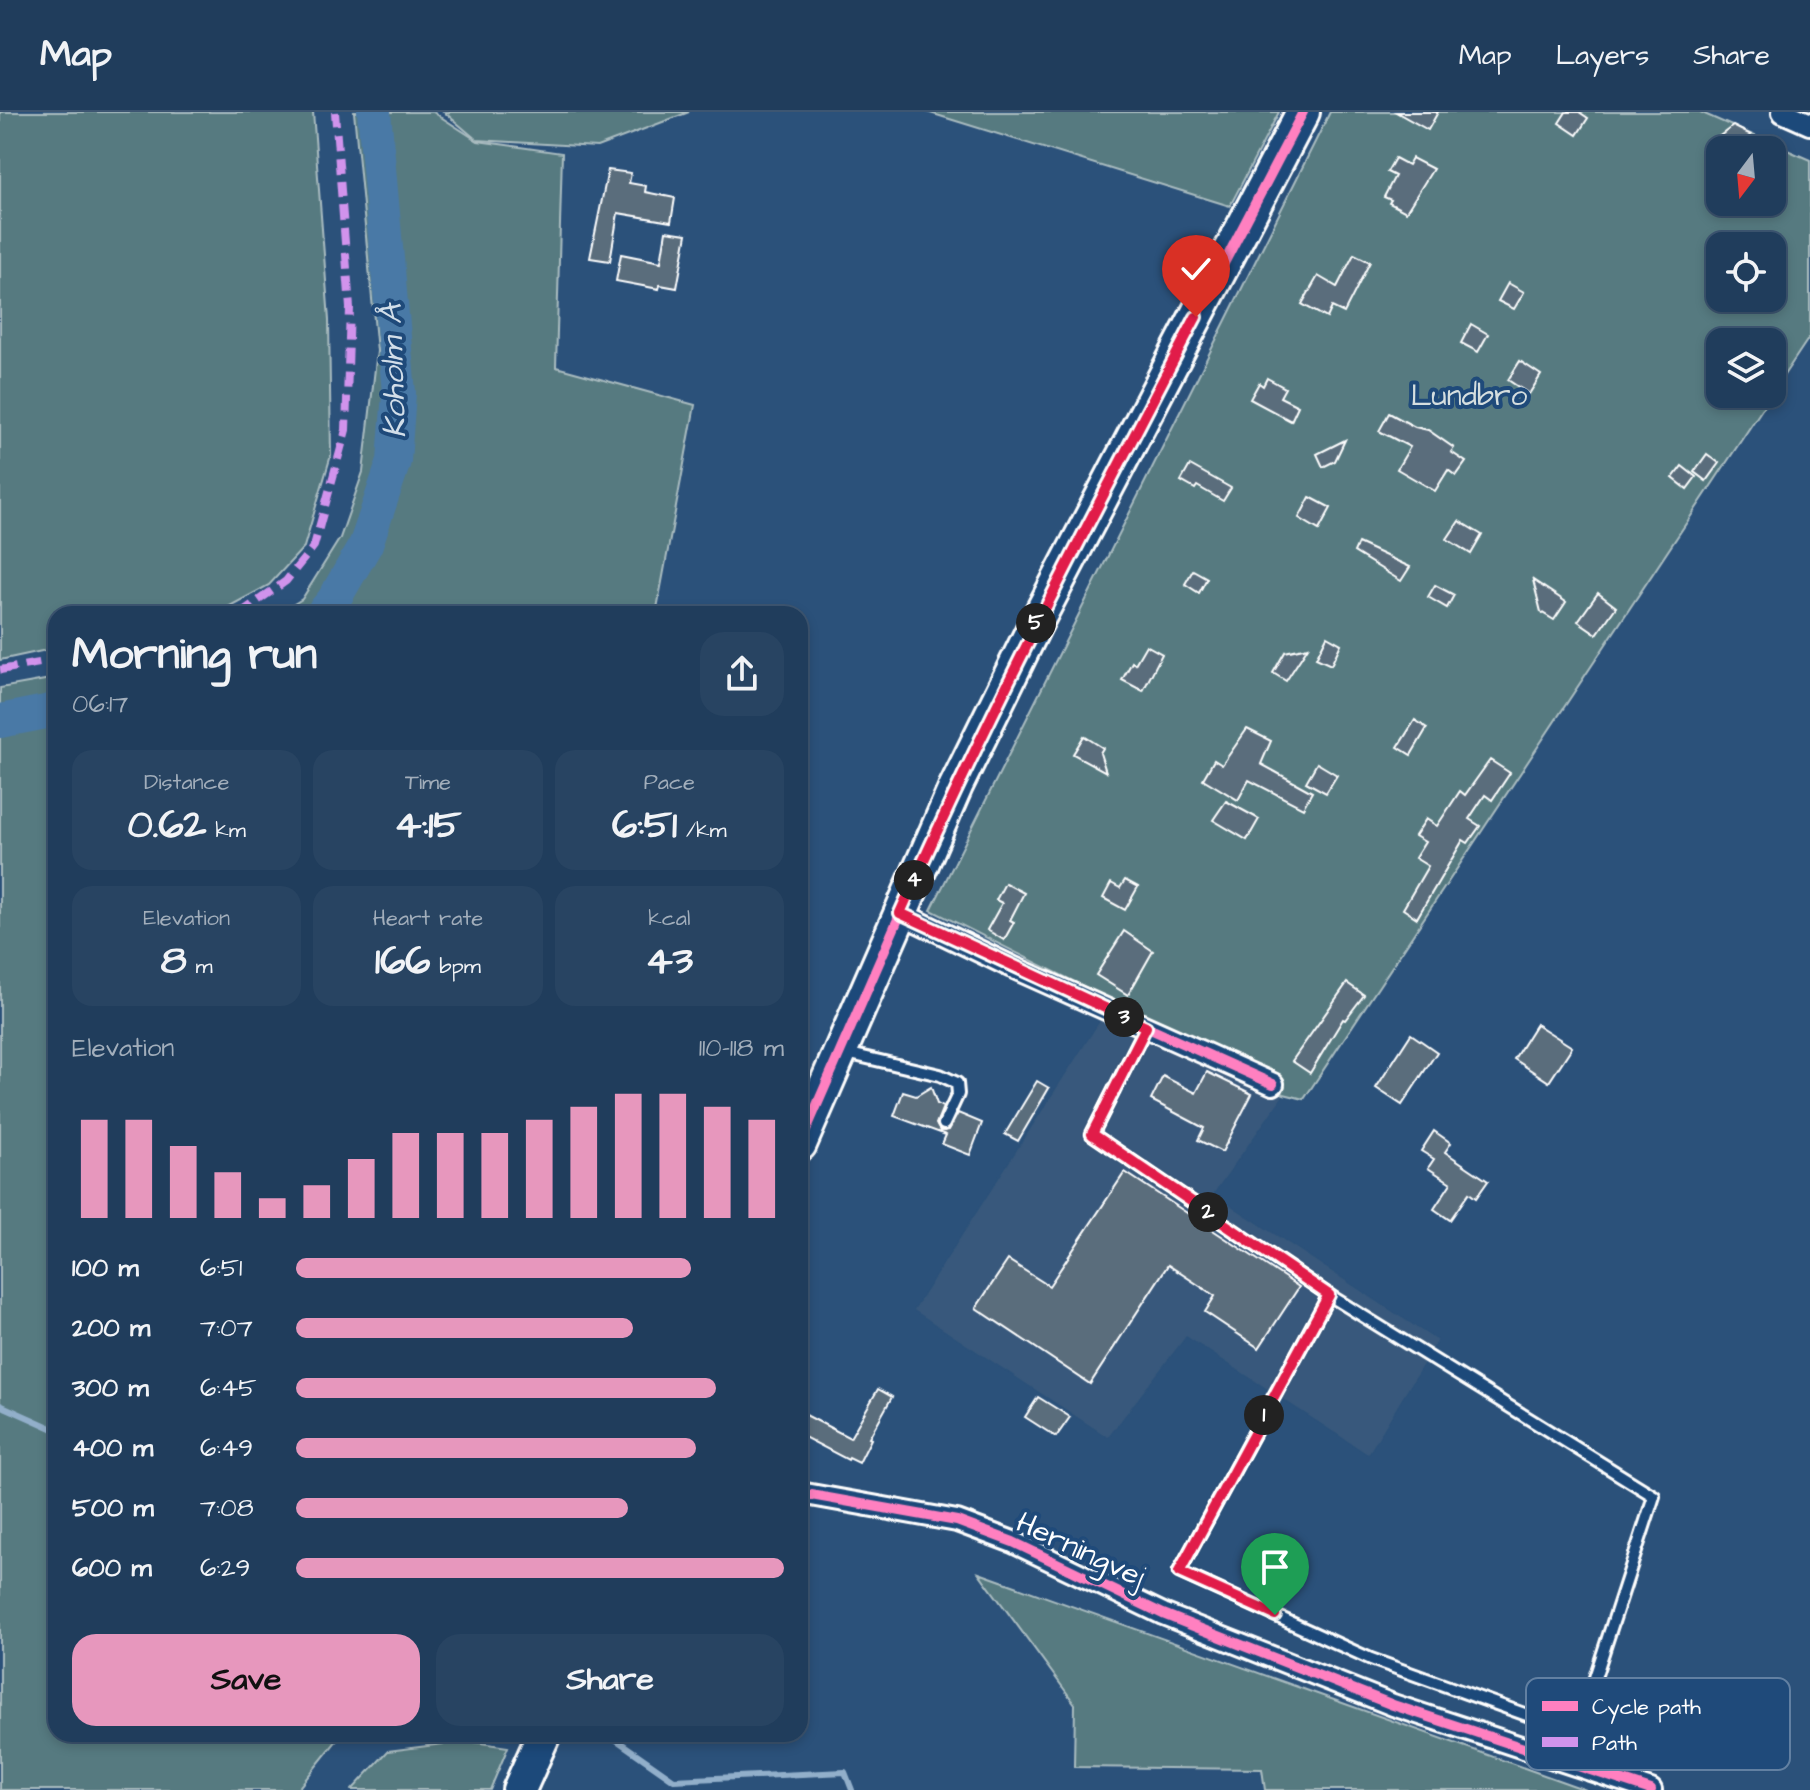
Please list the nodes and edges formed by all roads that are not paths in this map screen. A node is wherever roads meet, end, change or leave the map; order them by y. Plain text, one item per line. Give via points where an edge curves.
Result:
1 (1303, 112) edge
2 (1783, 112) edge
3 (1810, 124) edge
4 (900, 913) junction
5 (1146, 1027) junction
6 (840, 1052) junction
7 (1273, 1084) dead end
8 (811, 1087) edge
9 (944, 1124) dead end
10 (1329, 1295) junction
11 (808, 1494) edge
12 (1595, 1678) edge
13 (1526, 1715) edge
14 (540, 1742) edge
15 (1526, 1749) edge
16 (1590, 1770) edge
17 (521, 1786) edge
18 (1651, 1790) edge

1 - 4 main road via 1035,625
2 - 3 street
4 - 5 street
4 - 6 main road
5 - 7 street
5 - 10 lane via 1092,1134
6 - 8 main road
6 - 9 lane via 957,1083 958,1094
10 - 12 lane via 1654,1496
10 - 13 lane via 1179,1572 1371,1659
11 - 15 street, Herningvej via 957,1521 1163,1614 1393,1705
14 - 17 main road
16 - 18 street, Herningvej

